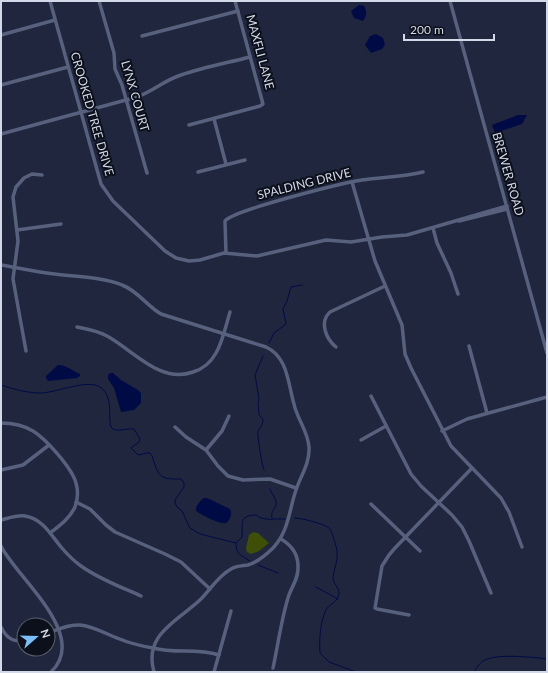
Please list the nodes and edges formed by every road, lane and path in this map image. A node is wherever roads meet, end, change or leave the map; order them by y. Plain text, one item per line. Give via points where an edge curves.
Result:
1 (50, 1) edge
2 (99, 1) edge
3 (235, 1) edge
4 (450, 1) edge
5 (238, 11) junction
6 (55, 20) junction
7 (1, 35) edge
8 (142, 36) dead end
9 (250, 57) junction
10 (68, 66) junction
11 (1, 85) edge
12 (127, 100) junction
13 (80, 112) junction
14 (214, 118) junction
15 (189, 125) dead end
16 (1, 134) edge
17 (245, 160) dead end
18 (226, 164) junction
19 (198, 172) dead end
20 (423, 172) dead end
21 (147, 173) dead end
22 (42, 175) dead end
23 (352, 182) junction
24 (507, 207) junction
25 (61, 224) dead end
26 (433, 228) junction
27 (18, 230) junction
28 (368, 239) junction
29 (226, 253) junction
30 (1, 265) edge
31 (14, 268) junction
32 (385, 286) junction
33 (458, 294) dead end
34 (230, 312) dead end
35 (78, 327) dead end
36 (223, 334) junction
37 (469, 346) dead end
38 (336, 347) dead end
39 (26, 351) dead end
40 (547, 353) edge
41 (371, 396) dead end
42 (547, 397) edge
43 (487, 413) junction
44 (229, 416) dead end
45 (1, 423) edge
46 (175, 426) dead end
47 (386, 426) junction
48 (442, 431) junction
49 (361, 440) dead end
50 (49, 445) junction
51 (206, 450) junction
52 (472, 468) junction
53 (1, 470) edge
54 (296, 488) junction
55 (76, 502) junction
56 (438, 502) junction
57 (371, 504) dead end
58 (1, 520) edge
59 (50, 533) junction
60 (406, 537) junction
61 (281, 539) junction
62 (1, 546) edge
63 (522, 547) dead end
64 (420, 551) dead end
65 (210, 588) junction
66 (491, 593) dead end
67 (141, 596) dead end
68 (231, 611) dead end
69 (409, 615) dead end
70 (1, 627) edge
71 (58, 629) junction
72 (16, 641) edge
73 (153, 648) junction
74 (219, 655) junction
75 (273, 668) dead end
76 (51, 672) edge
77 (154, 672) edge
78 (214, 672) edge

1 - 6 street, CROOKED TREE DRIVE
2 - 12 street, LYNX COURT via 114,54 115,69
3 - 5 street, MAXFLI LANE
4 - 24 street, BREWER ROAD
5 - 8 street
5 - 9 street, MAXFLI LANE
6 - 7 street
6 - 10 street, CROOKED TREE DRIVE
9 - 12 street via 182,75
9 - 14 street, MAXFLI LANE via 263,104
10 - 11 street
10 - 13 street, CROOKED TREE DRIVE
12 - 13 street
12 - 21 street, LYNX COURT
13 - 16 street
13 - 29 street, CROOKED TREE DRIVE via 99,178 113,201 170,255 184,261 200,260
14 - 15 street, MAXFLI LANE
14 - 18 street
17 - 18 street
18 - 19 street
20 - 23 street, SPALDING DRIVE
22 - 27 street via 28,175 16,187 13,202
23 - 28 street
23 - 29 street, SPALDING DRIVE via 260,206 226,218
24 - 26 street, CROOKED TREE DRIVE
24 - 40 street, BREWER ROAD
25 - 27 street
26 - 28 street, CROOKED TREE DRIVE via 407,235
26 - 33 street
27 - 31 street
28 - 29 street, CROOKED TREE DRIVE via 351,242 326,240 257,256
28 - 32 street
30 - 31 street
31 - 36 street via 117,283 132,290 161,314
31 - 39 street via 13,286
32 - 38 street via 326,315 325,329
32 - 48 street via 402,325 407,360
34 - 36 street
35 - 36 street via 104,334 160,370 175,374 192,372 206,365 217,352
36 - 54 street via 269,349 284,365 294,407 306,432 309,446 307,466
37 - 43 street
41 - 47 street
42 - 43 street
43 - 48 street via 461,421
44 - 51 street via 222,431
45 - 50 street via 23,426 39,435
46 - 51 street
47 - 49 street
47 - 56 street via 411,474
48 - 52 street via 453,450
50 - 53 street via 24,464
50 - 55 street via 74,478
51 - 54 street via 228,476 242,480 270,479
52 - 56 street
52 - 63 street via 501,498
54 - 61 street via 287,527
55 - 59 street via 68,518
55 - 65 street via 90,509 116,532 181,562
56 - 60 street
56 - 66 street via 462,527
57 - 60 street
58 - 59 street via 28,517 40,522
59 - 67 street via 68,555 87,570
60 - 64 street
60 - 69 street via 389,554 382,566 375,606 377,610
61 - 65 street via 263,556 250,564 231,569
61 - 75 street via 294,551 298,569 287,600
62 - 71 street via 46,606
65 - 73 street via 164,629
68 - 74 street
70 - 72 street via 9,638
71 - 73 street via 74,625 85,626
71 - 76 street via 60,655 57,665
73 - 74 street
73 - 77 street via 151,660
74 - 78 street

